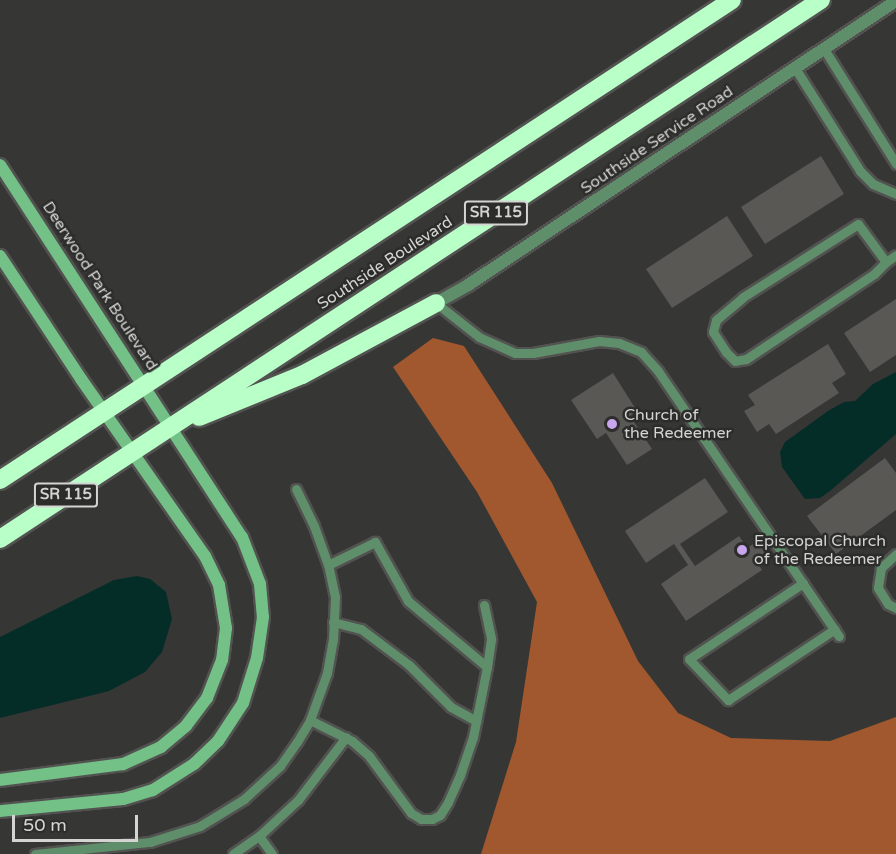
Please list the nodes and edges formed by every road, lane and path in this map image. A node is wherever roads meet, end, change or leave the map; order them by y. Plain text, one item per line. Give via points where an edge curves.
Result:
1 (732, 0) edge
2 (821, 0) edge
3 (896, 1) edge
4 (824, 49) junction
5 (795, 68) junction
6 (896, 164) edge
7 (0, 165) edge
8 (896, 194) edge
9 (896, 255) edge
10 (0, 256) edge
11 (886, 262) junction
12 (436, 303) junction
13 (145, 385) junction
14 (104, 412) junction
15 (172, 427) junction
16 (133, 452) junction
17 (0, 480) edge
18 (296, 489) dead end
19 (0, 539) edge
20 (896, 554) edge
21 (328, 565) junction
22 (803, 584) junction
23 (484, 605) dead end
24 (896, 608) edge
25 (333, 622) junction
26 (487, 667) junction
27 (310, 720) junction
28 (476, 721) junction
29 (346, 737) junction
30 (0, 780) edge
31 (0, 811) edge
32 (259, 836) junction
33 (118, 850) edge
34 (69, 853) edge
35 (35, 854) edge
36 (233, 854) edge
37 (272, 854) edge

1 - 13 highway, Southside Boulevard / SR 115
2 - 15 highway, Southside Boulevard / SR 115
3 - 4 street, Southside Service Road
4 - 5 street, Southside Service Road
4 - 6 lane
5 - 8 lane via 860,171 873,183
5 - 12 street, Southside Service Road
7 - 13 main road, Deerwood Park Boulevard
9 - 11 lane
10 - 14 main road
11 - 11 lane via 874,274 746,359 735,361 713,332 716,320 743,297 858,224
12 - 15 highway via 302,375
12 - 22 lane via 479,337 515,353 599,341 619,343 641,352 658,371
13 - 14 highway, Southside Boulevard / SR 115
13 - 15 main road, Deerwood Park Boulevard
14 - 16 main road
14 - 17 highway, Southside Boulevard / SR 115
15 - 16 highway, Southside Boulevard / SR 115
15 - 31 main road, Deerwood Park Boulevard via 242,537 260,584 262,630 243,703 206,754 153,790 108,802
16 - 19 highway, Southside Boulevard / SR 115
16 - 30 main road via 215,574 226,628 214,681 207,698 186,726 144,757 92,770
18 - 21 lane
20 - 24 lane via 881,568 878,588 888,604
21 - 25 lane via 334,597
21 - 26 lane via 375,542 408,602
22 - 22 lane via 837,632 728,700 689,659
23 - 26 lane via 491,639
25 - 27 lane via 327,673
25 - 28 lane via 361,629 409,665 451,707
26 - 28 lane
27 - 29 lane
27 - 33 lane via 280,766 224,813 176,835
28 - 29 lane via 448,802 437,818 428,820 411,813 369,756
29 - 32 lane via 298,800
32 - 36 lane
32 - 37 lane
33 - 34 lane
34 - 35 lane

